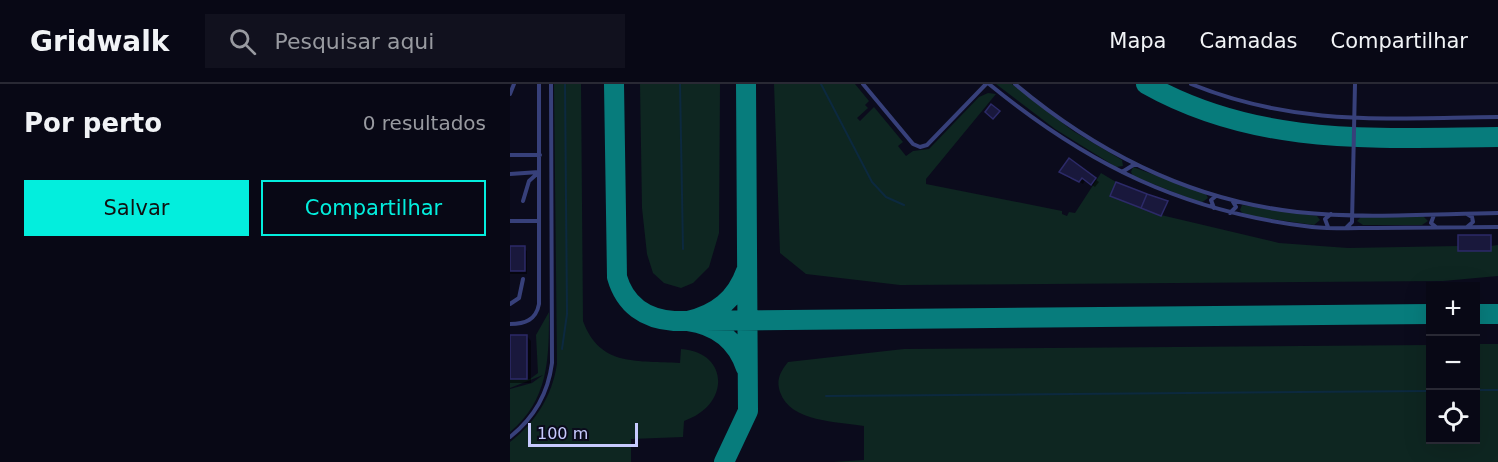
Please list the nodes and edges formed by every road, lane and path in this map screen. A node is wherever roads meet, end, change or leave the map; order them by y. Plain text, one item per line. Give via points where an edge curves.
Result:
1 (514, 84) edge
2 (539, 84) edge
3 (551, 84) edge
4 (863, 84) edge
5 (988, 84) edge
6 (1015, 84) edge
7 (1191, 84) edge
8 (1355, 84) edge
9 (510, 94) edge
10 (1498, 117) edge
11 (1352, 118) junction
12 (510, 155) edge
13 (540, 155) junction
14 (1123, 159) junction
15 (1135, 164) junction
16 (1127, 168) junction
17 (540, 172) junction
18 (1119, 172) junction
19 (510, 174) edge
20 (1131, 177) junction
21 (1220, 196) junction
22 (1231, 200) junction
23 (523, 201) dead end
24 (1215, 209) junction
25 (1227, 213) junction
26 (1498, 213) edge
27 (1332, 214) junction
28 (1352, 214) junction
29 (1437, 214) junction
30 (1467, 214) junction
31 (510, 221) edge
32 (539, 221) junction
33 (1437, 227) junction
34 (1467, 227) junction
35 (1498, 227) edge
36 (1332, 228) junction
37 (1345, 228) junction
38 (523, 279) dead end
39 (510, 304) edge
40 (510, 324) edge
41 (510, 438) edge

1 - 9 lane
2 - 13 lane
3 - 41 lane via 552,363 548,385 537,408
4 - 5 lane via 913,144 920,147
5 - 18 lane via 1052,131
6 - 14 lane via 1075,130
7 - 11 lane via 1276,111
8 - 11 lane
10 - 11 lane
11 - 28 lane
12 - 13 lane
13 - 17 lane
14 - 15 lane
14 - 16 lane
15 - 16 lane
15 - 21 lane
16 - 18 lane
16 - 20 lane
17 - 19 lane
17 - 23 lane via 529,182
17 - 32 lane
18 - 20 lane
20 - 24 lane
21 - 22 lane
21 - 24 lane via 1211,200
22 - 25 lane via 1236,207
22 - 27 lane
24 - 25 lane
25 - 36 lane
26 - 30 lane
27 - 28 lane
27 - 36 lane via 1325,221
28 - 29 lane
28 - 37 lane via 1351,224
29 - 30 lane
29 - 33 lane via 1430,221
30 - 34 lane via 1473,222
31 - 32 lane
32 - 40 lane via 539,304 530,320
33 - 34 lane
33 - 37 lane
34 - 35 lane
36 - 37 lane
38 - 39 lane via 519,298

